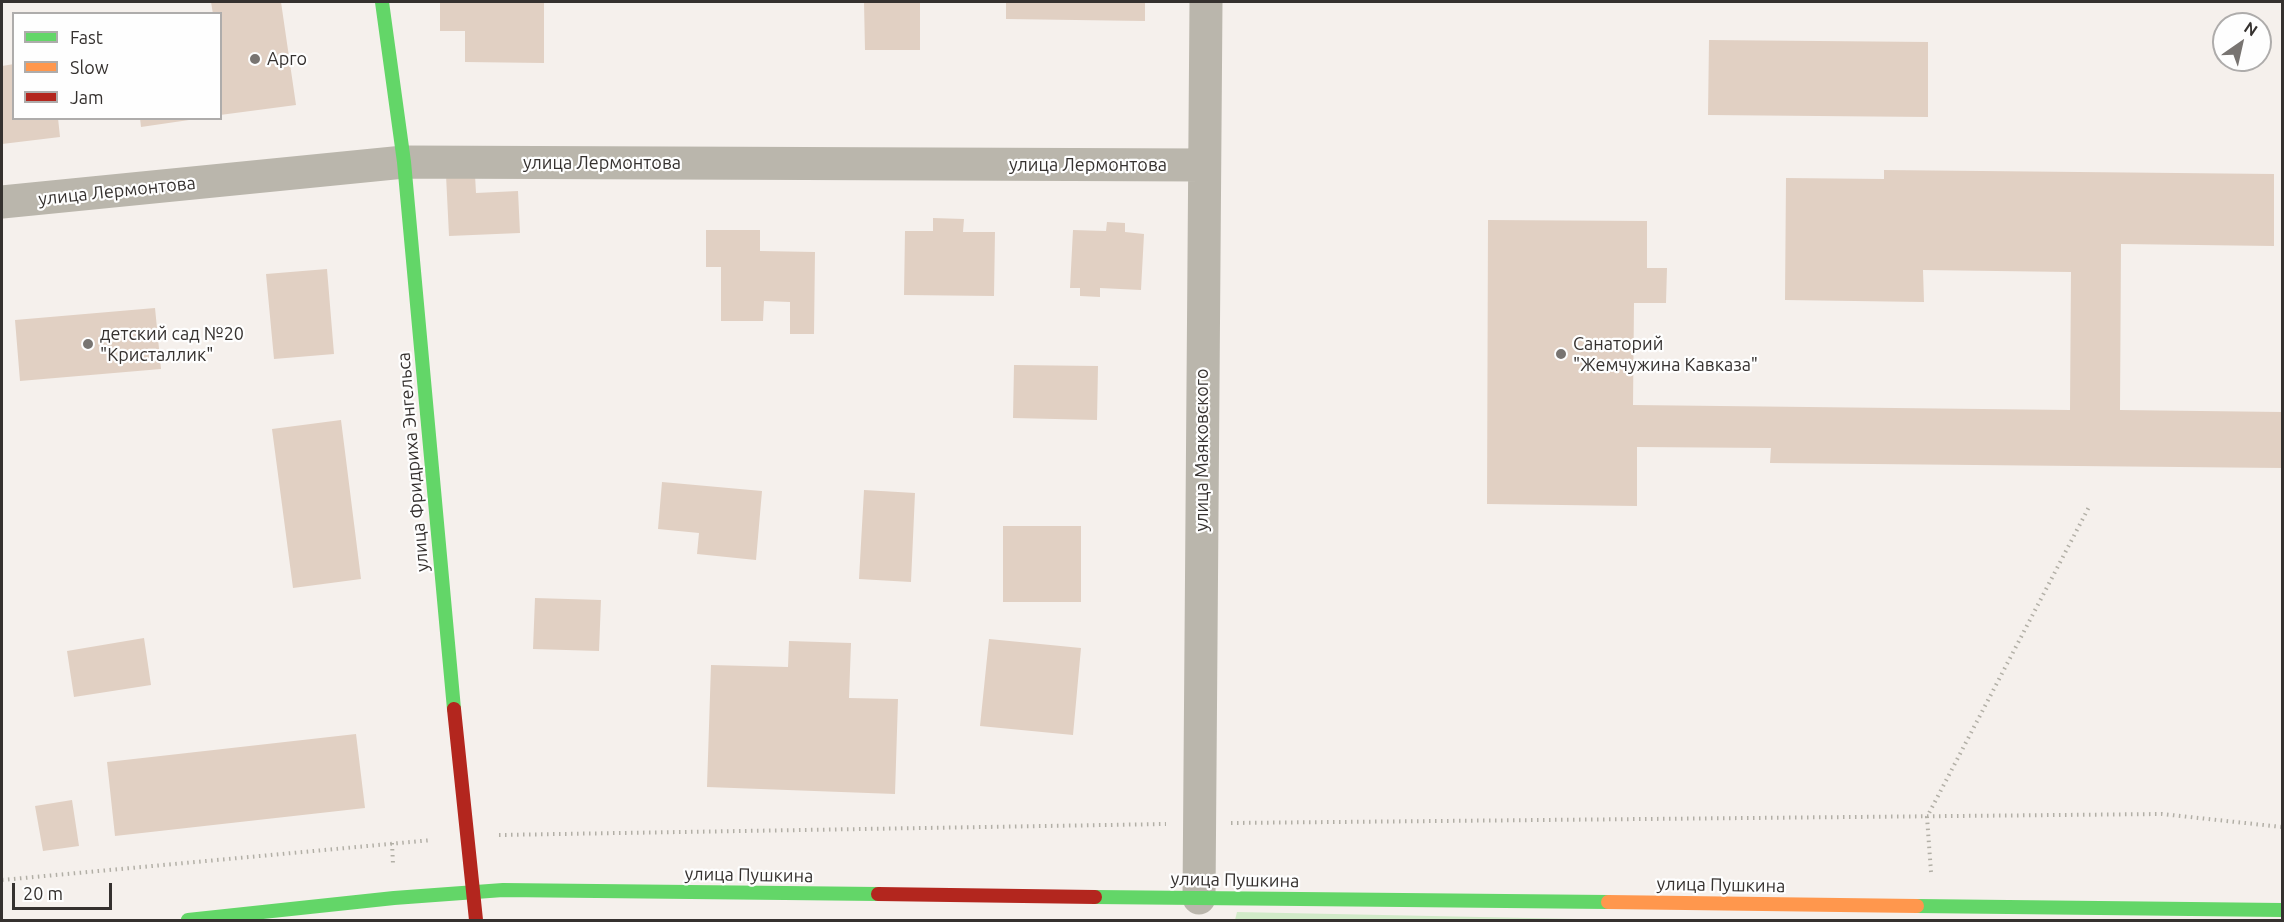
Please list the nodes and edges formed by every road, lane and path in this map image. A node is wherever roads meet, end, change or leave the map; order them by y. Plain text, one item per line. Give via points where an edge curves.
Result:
1 (382, 2) edge
2 (1206, 2) edge
3 (404, 162) junction
4 (1204, 165) junction
5 (2, 202) edge
6 (2090, 505) dead end
7 (1927, 817) junction
8 (1200, 823) junction
9 (2283, 827) edge
10 (466, 837) junction
11 (2, 880) edge
12 (472, 891) junction
13 (1199, 898) junction
14 (1933, 906) junction
15 (2283, 910) edge
16 (188, 921) edge
17 (476, 921) edge

1 - 3 street, улица Фридриха Энгельса
2 - 4 street, улица Маяковского
3 - 4 street, улица Лермонтова
3 - 5 street, улица Лермонтова
3 - 10 street, улица Фридриха Энгельса
4 - 8 street, улица Маяковского
6 - 7 path
7 - 8 path
7 - 9 path via 2162,814
7 - 14 path
8 - 10 path
8 - 13 street, улица Маяковского
10 - 11 path
10 - 12 street, улица Фридриха Энгельса
12 - 13 street, улица Пушкина
12 - 16 street, улица Пушкина
12 - 17 street, улица Фридриха Энгельса
13 - 14 street, улица Пушкина
14 - 15 street, улица Пушкина

